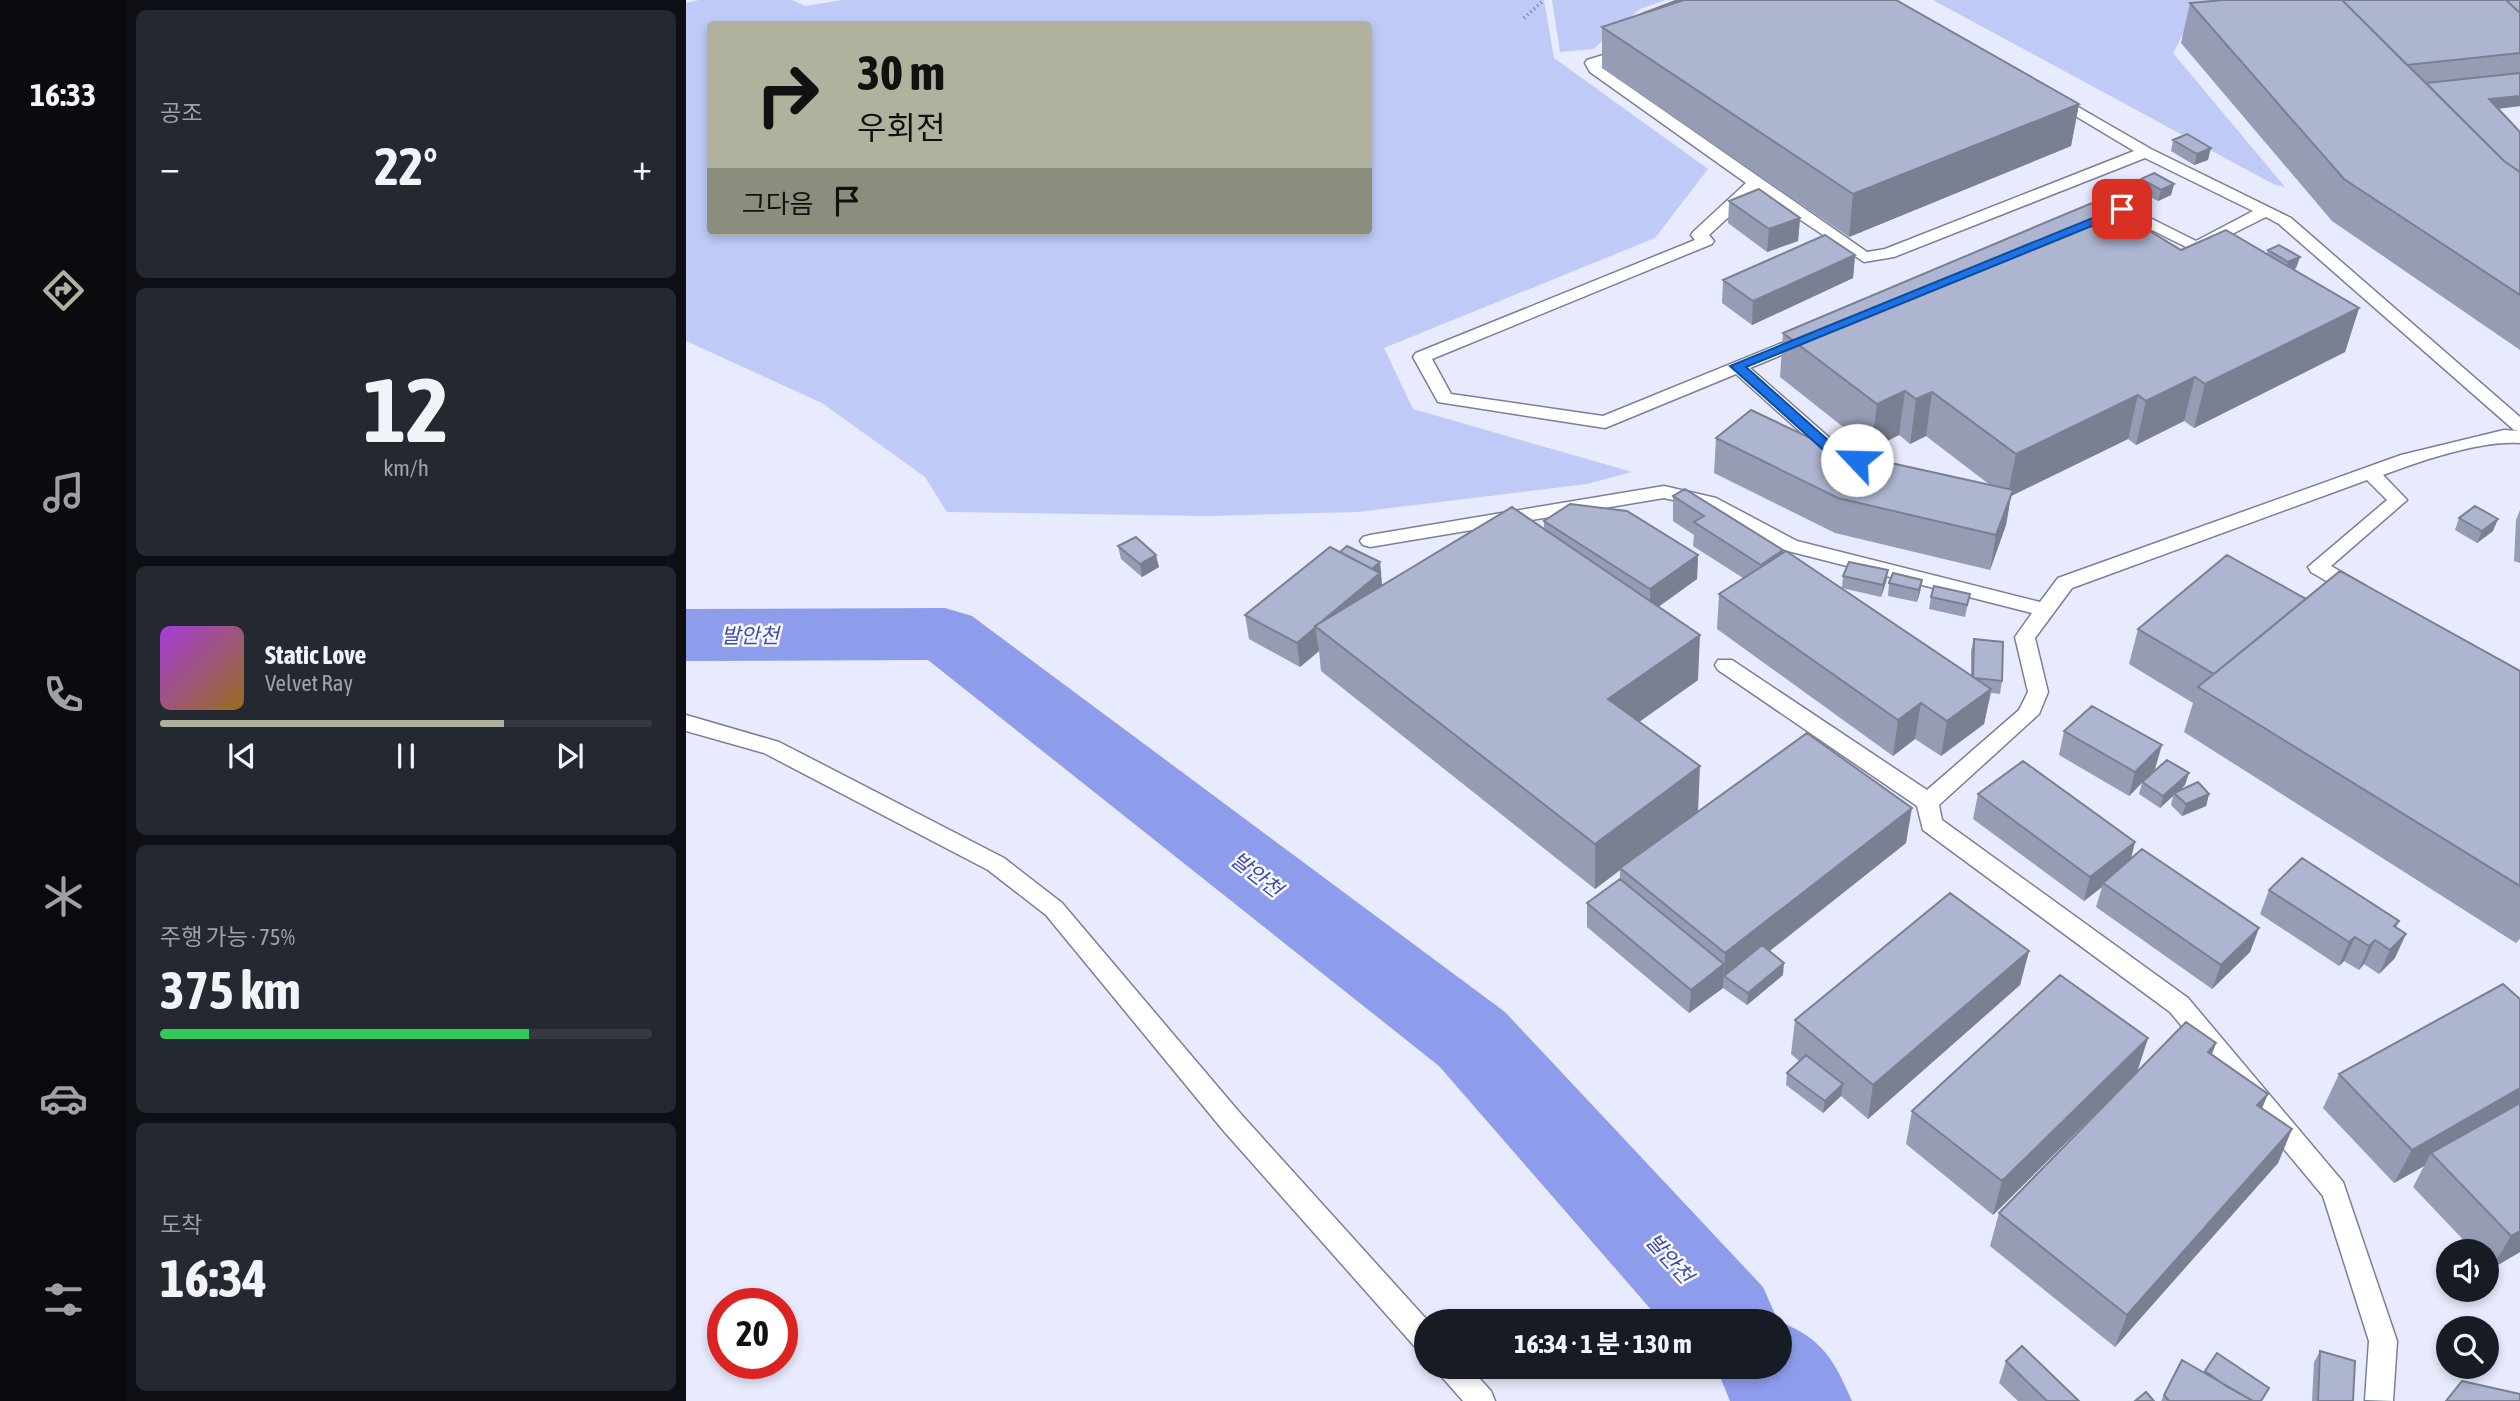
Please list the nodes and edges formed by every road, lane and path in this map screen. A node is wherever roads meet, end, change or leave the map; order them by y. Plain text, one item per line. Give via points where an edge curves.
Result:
1 (1544, 0) edge
2 (1524, 18) dead end
3 (1641, 47) edge
4 (2037, 90) edge
5 (2146, 152) junction
6 (1756, 183) junction
7 (2266, 211) junction
8 (2070, 230) edge
9 (1827, 330) edge
10 (1737, 366) junction
11 (2520, 426) edge
12 (2520, 438) edge
13 (1873, 465) edge
14 (2370, 472) junction
15 (1370, 541) dead end
16 (2377, 601) edge
17 (2045, 610) junction
18 (1726, 665) dead end
19 (686, 723) edge
20 (1928, 802) junction
21 (1414, 1326) edge
22 (1462, 1379) edge
23 (2379, 1400) edge
24 (1482, 1401) edge

1 - 2 path
3 - 6 lane via 1592,63
4 - 5 lane
5 - 6 lane via 1888,254 1864,257
5 - 7 lane
6 - 10 lane via 1699,235 1706,241 1422,357 1444,398 1605,422
7 - 8 lane via 2196,247 2122,209
7 - 11 lane via 2285,221
9 - 10 lane
10 - 13 lane via 1833,452
12 - 14 lane via 2504,436
14 - 16 lane via 2398,500 2318,567
14 - 17 lane via 2065,583
15 - 17 lane via 1664,492 1709,502 1791,545
17 - 20 lane via 2025,637 2038,692 2028,714
18 - 20 lane
19 - 21 lane via 771,747 996,864 1054,909 1231,1121
20 - 23 lane via 1931,824 2179,1005 2334,1190 2383,1340
22 - 24 lane

